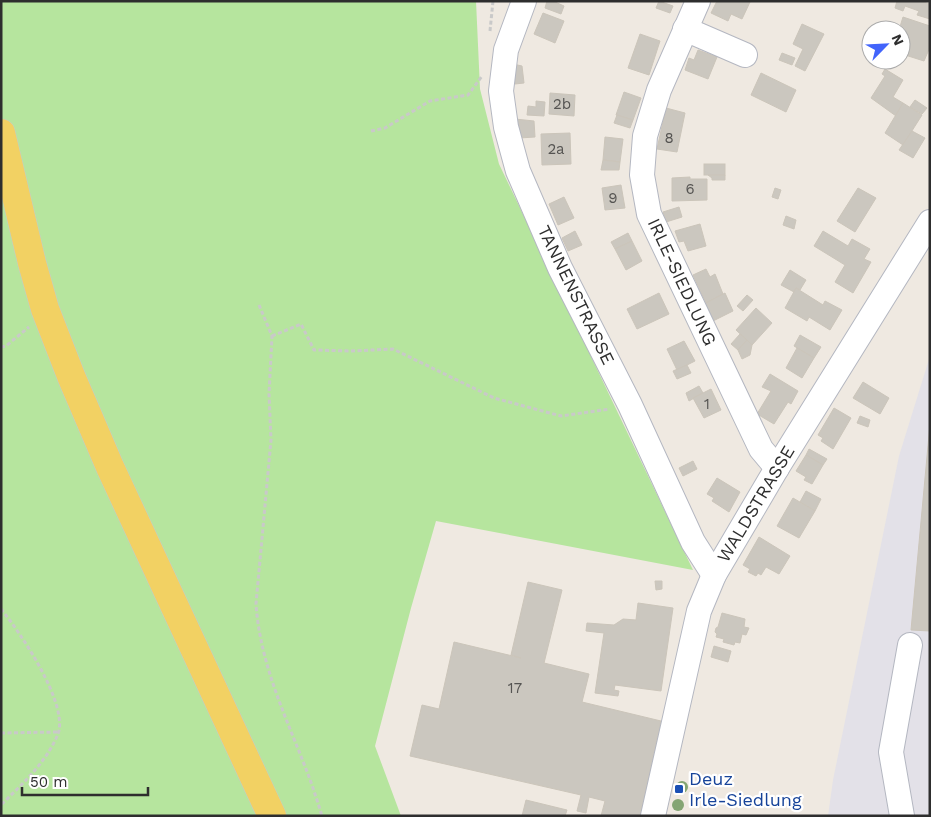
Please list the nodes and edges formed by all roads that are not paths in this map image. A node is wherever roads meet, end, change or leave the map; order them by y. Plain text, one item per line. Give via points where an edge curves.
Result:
1 (524, 1) edge
2 (698, 1) edge
3 (685, 29) junction
4 (745, 56) dead end
5 (1, 133) edge
6 (930, 222) edge
7 (777, 468) junction
8 (714, 575) junction
9 (910, 645) dead end
10 (272, 816) edge
11 (652, 816) edge
12 (902, 816) edge

1 - 8 street, TANNENSTRASSE via 506,50 501,91 506,127 518,171 560,268 630,406 693,542
2 - 3 street, IRLE-SIEDLUNG
3 - 4 street
3 - 7 street, IRLE-SIEDLUNG via 644,136 642,175 649,214 761,449
5 - 10 main road via 45,309 70,376
6 - 7 street, WALDSTRASSE
7 - 8 street, WALDSTRASSE
8 - 11 street, WALDSTRASSE via 699,611
9 - 12 street via 891,752

